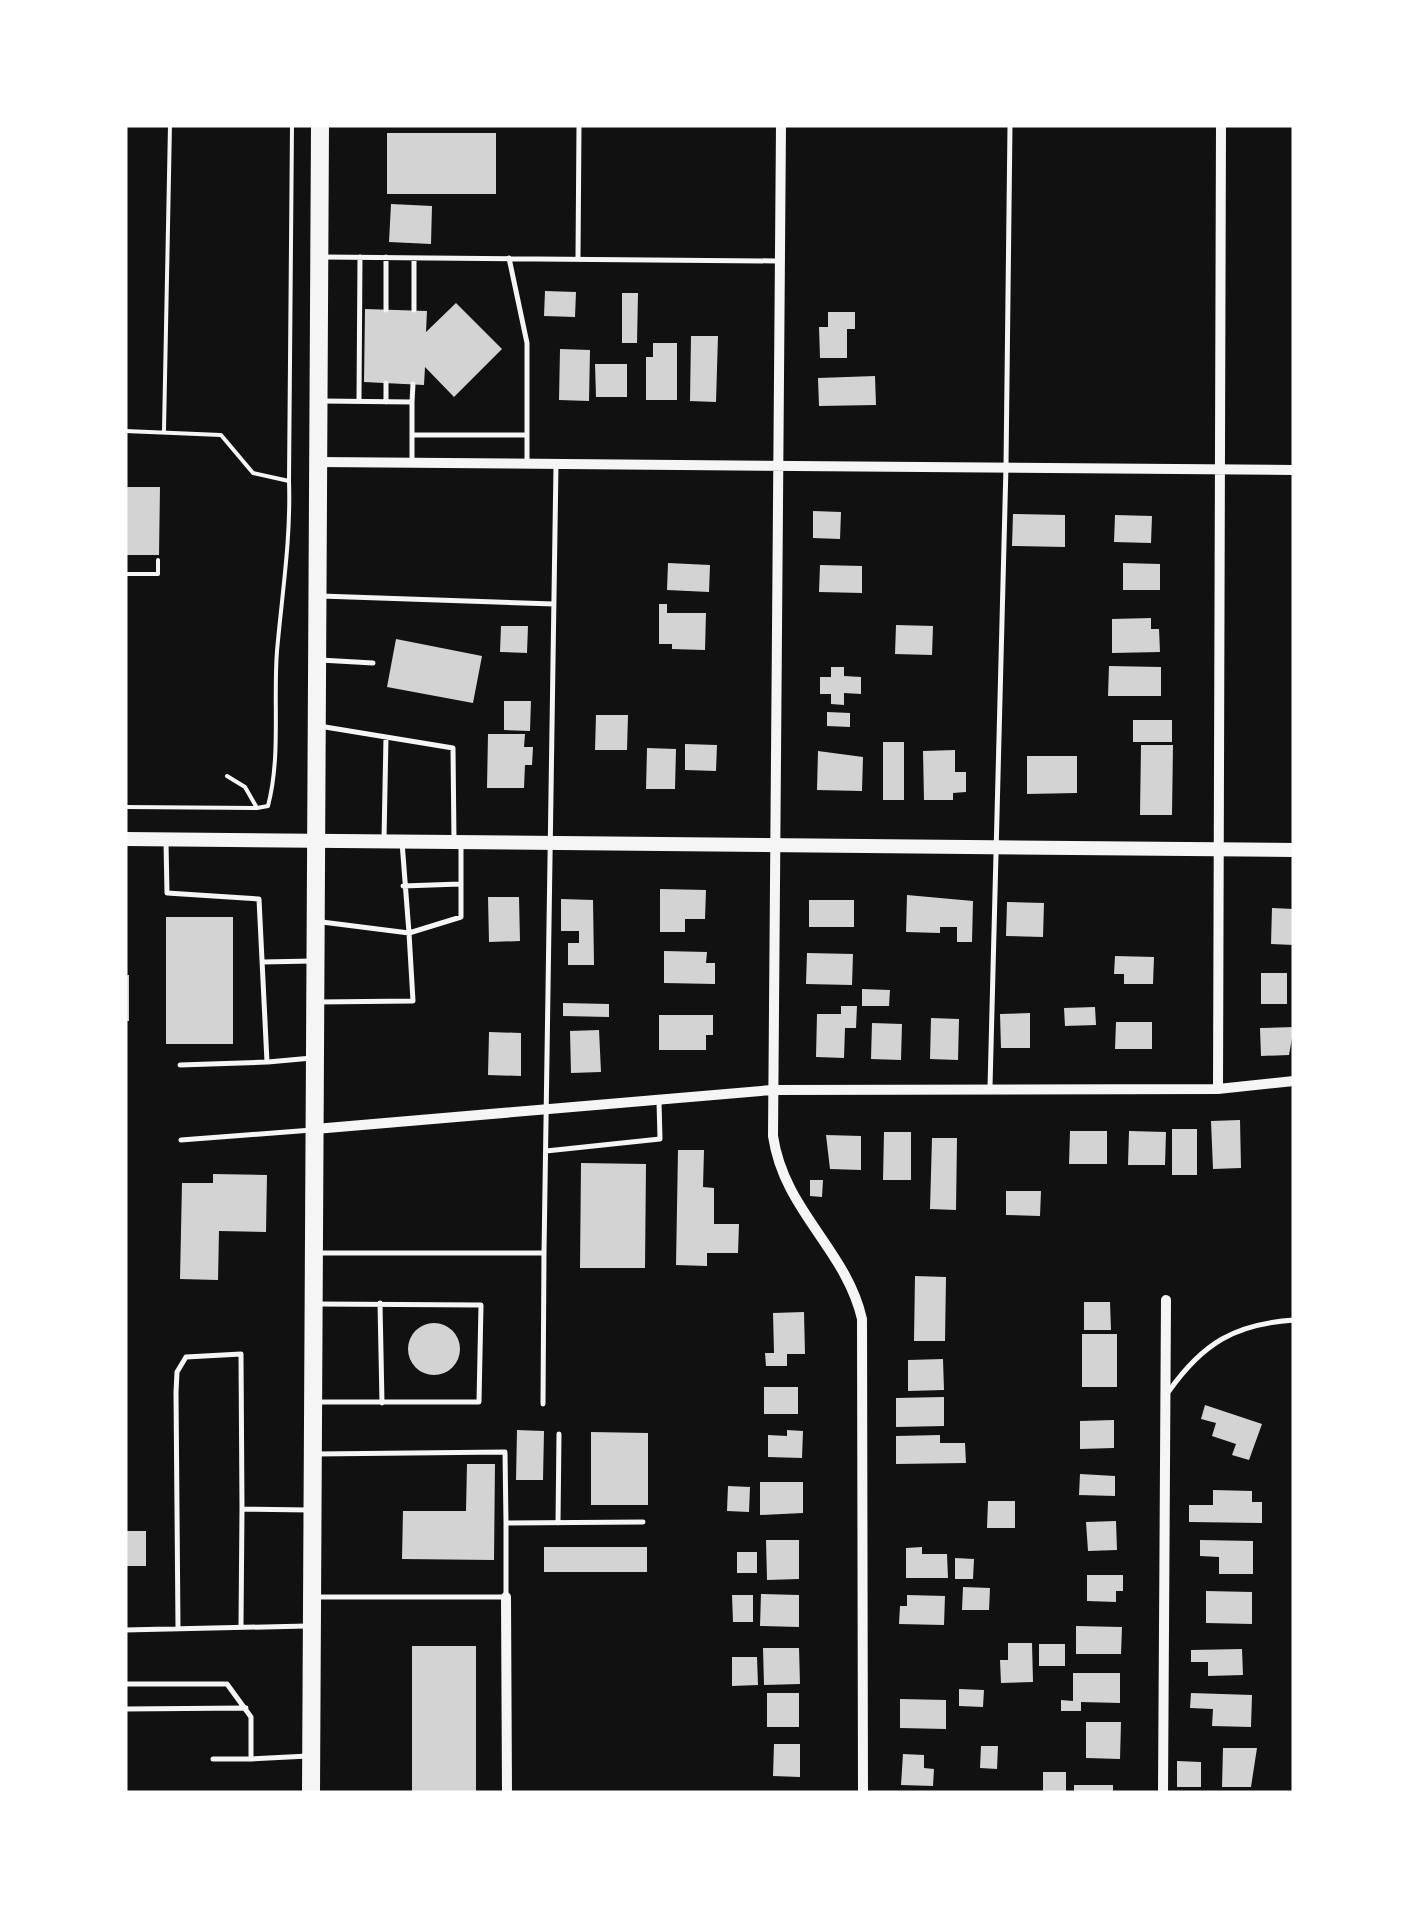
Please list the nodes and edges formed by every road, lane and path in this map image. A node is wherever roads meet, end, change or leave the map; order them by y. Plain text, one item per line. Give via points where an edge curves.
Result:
1 (170, 125) edge
2 (292, 125) edge
3 (320, 125) edge
4 (580, 125) edge
5 (781, 125) edge
6 (1010, 125) edge
7 (1221, 125) edge
8 (320, 257) junction
9 (360, 257) junction
10 (386, 257) junction
11 (414, 257) junction
12 (509, 258) junction
13 (578, 258) junction
14 (780, 260) junction
15 (386, 310) dead end
16 (414, 310) dead end
17 (386, 383) dead end
18 (412, 384) dead end
19 (359, 400) junction
20 (319, 401) junction
21 (386, 402) junction
22 (412, 402) junction
23 (125, 431) edge
24 (164, 432) junction
25 (412, 434) junction
26 (526, 435) junction
27 (318, 462) junction
28 (412, 462) junction
29 (527, 462) junction
30 (556, 462) junction
31 (778, 463) junction
32 (1006, 466) junction
33 (1217, 469) junction
34 (1294, 470) edge
35 (290, 481) junction
36 (158, 560) dead end
37 (125, 574) edge
38 (318, 596) junction
39 (556, 604) junction
40 (317, 660) junction
41 (374, 663) dead end
42 (317, 726) junction
43 (386, 736) junction
44 (227, 776) dead end
45 (125, 807) edge
46 (257, 808) junction
47 (125, 839) edge
48 (166, 839) junction
49 (316, 839) junction
50 (384, 839) junction
51 (402, 839) junction
52 (457, 840) junction
53 (548, 840) junction
54 (774, 844) junction
55 (994, 848) junction
56 (1218, 850) junction
57 (1294, 850) edge
58 (461, 884) junction
59 (404, 886) junction
60 (316, 921) junction
61 (409, 933) junction
62 (316, 961) junction
63 (262, 962) junction
64 (315, 1002) junction
65 (315, 1058) junction
66 (267, 1062) junction
67 (180, 1065) dead end
68 (1294, 1082) edge
69 (1218, 1089) junction
70 (772, 1090) junction
71 (990, 1090) junction
72 (659, 1098) junction
73 (546, 1107) junction
74 (314, 1130) junction
75 (181, 1140) dead end
76 (546, 1151) junction
77 (314, 1253) junction
78 (544, 1253) junction
79 (1166, 1300) dead end
80 (314, 1304) junction
81 (380, 1304) junction
82 (1294, 1320) edge
83 (1166, 1395) junction
84 (313, 1402) junction
85 (382, 1403) junction
86 (543, 1404) dead end
87 (559, 1434) dead end
88 (313, 1454) junction
89 (242, 1508) junction
90 (312, 1510) junction
91 (506, 1522) junction
92 (558, 1522) junction
93 (643, 1522) dead end
94 (312, 1597) junction
95 (506, 1597) junction
96 (241, 1625) junction
97 (312, 1626) junction
98 (178, 1628) junction
99 (125, 1630) edge
100 (125, 1684) edge
101 (246, 1708) junction
102 (125, 1709) edge
103 (311, 1756) junction
104 (213, 1758) dead end
105 (251, 1758) junction
106 (311, 1793) edge
107 (506, 1793) edge
108 (864, 1793) edge
109 (1164, 1793) edge

1 - 24 path
2 - 35 path
3 - 8 main road
4 - 13 lane
5 - 14 street
6 - 32 lane
7 - 33 street
8 - 9 lane
8 - 20 main road
9 - 10 lane
9 - 19 lane
10 - 11 lane
10 - 15 lane
11 - 12 lane
11 - 16 lane
12 - 13 lane
12 - 26 lane via 528,343
13 - 14 lane
14 - 31 street
17 - 21 lane
18 - 22 lane
19 - 20 lane
19 - 21 lane
20 - 27 main road
21 - 22 lane
22 - 25 lane
23 - 24 path
24 - 35 path via 221,434 253,473
25 - 26 lane
25 - 28 lane
26 - 29 lane
27 - 28 street
27 - 38 main road
28 - 29 street
29 - 30 street
30 - 31 street
30 - 39 lane
31 - 32 street
31 - 54 street
32 - 33 street
32 - 55 lane
33 - 34 street
33 - 56 street
35 - 46 path via 274,782 268,806
36 - 37 path via 158,574
38 - 39 lane
38 - 40 main road
39 - 53 lane
40 - 41 lane
40 - 42 main road
42 - 43 lane
42 - 49 main road
43 - 50 lane
43 - 52 lane via 453,748
44 - 46 path via 245,787
45 - 46 path
47 - 48 street
48 - 49 street
48 - 63 lane via 167,893 259,899
49 - 50 street
49 - 60 main road
50 - 51 street
51 - 52 street
51 - 59 lane
52 - 53 street
52 - 58 lane
53 - 54 street
53 - 73 lane
54 - 55 street
54 - 70 street
55 - 56 street
55 - 71 lane
56 - 57 street
56 - 69 street
58 - 59 lane
58 - 61 lane via 461,917
59 - 61 lane
60 - 61 lane
60 - 62 main road
61 - 64 lane via 413,1001
62 - 63 lane
62 - 64 main road
63 - 66 lane
64 - 65 main road
65 - 66 lane
65 - 74 main road
66 - 67 lane
68 - 69 street
69 - 71 street
70 - 71 street
70 - 72 street
70 - 108 street via 781,1175 847,1276 862,1319
72 - 73 street
72 - 76 lane via 660,1139
73 - 74 street
73 - 76 lane
74 - 75 lane
74 - 77 main road
76 - 78 lane
77 - 78 lane
77 - 80 main road
78 - 86 lane
79 - 83 street
80 - 81 lane
80 - 84 main road
81 - 85 lane
81 - 85 lane via 480,1305 479,1402
82 - 83 lane via 1252,1323 1236,1332 1191,1359
83 - 109 street
84 - 85 lane
84 - 88 main road
87 - 92 lane
88 - 90 main road
88 - 91 lane via 505,1452
89 - 90 lane
89 - 96 lane
89 - 98 lane via 241,1354 186,1357 177,1372
90 - 94 main road
91 - 92 lane
91 - 95 lane
92 - 93 lane
94 - 95 lane
94 - 97 main road
95 - 107 street
96 - 97 lane
96 - 98 lane
97 - 103 main road
98 - 99 lane
100 - 101 lane via 227,1684
101 - 102 lane
101 - 105 lane
103 - 105 lane
103 - 106 main road
104 - 105 lane

